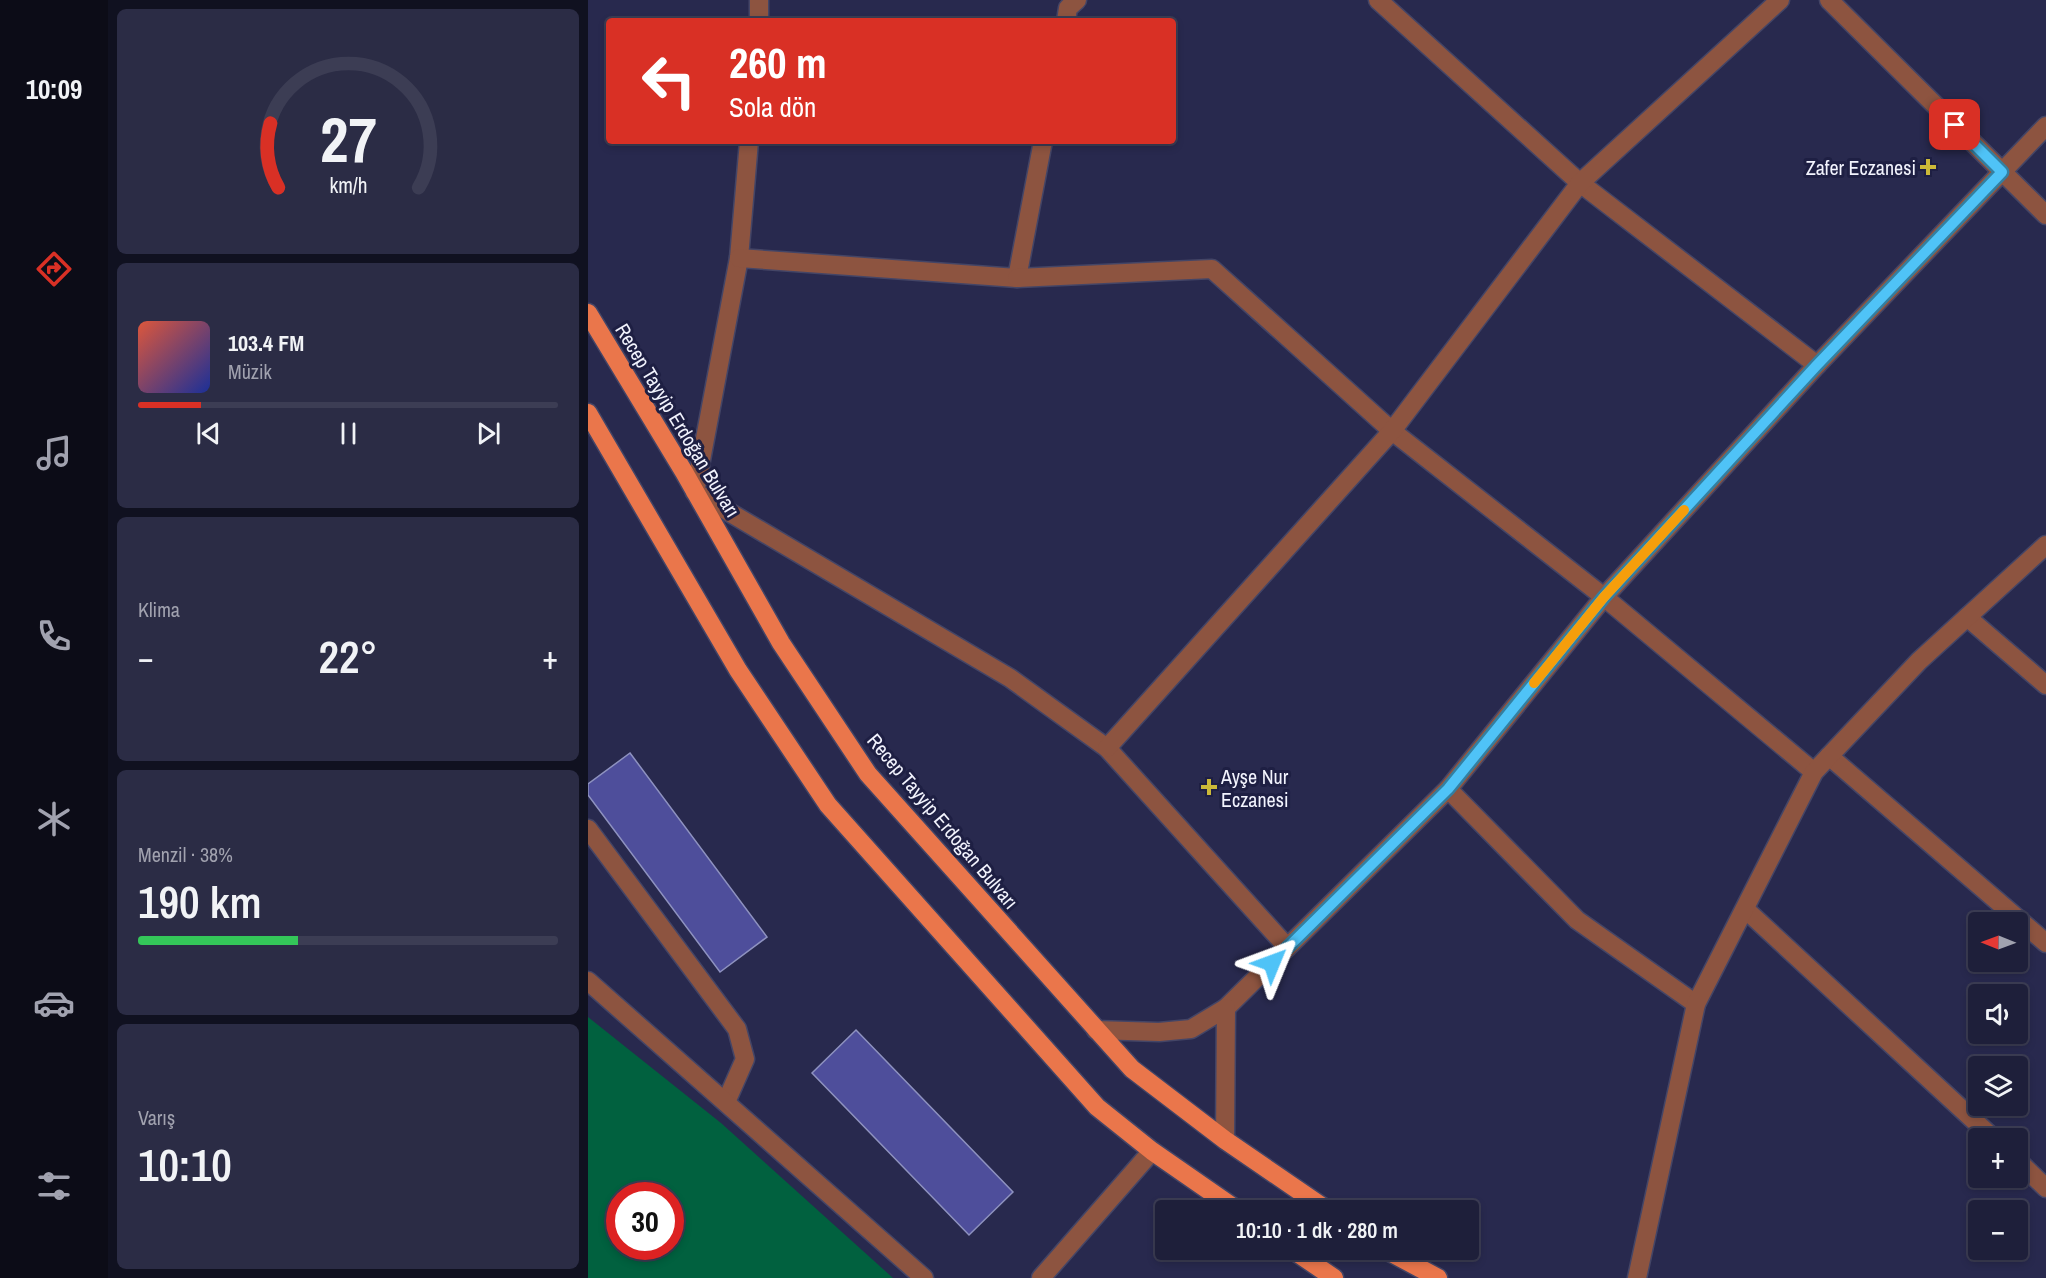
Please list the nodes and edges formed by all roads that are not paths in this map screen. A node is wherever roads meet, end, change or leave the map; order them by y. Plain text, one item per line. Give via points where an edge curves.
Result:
1 (759, 0) edge
2 (1077, 0) edge
3 (1378, 0) edge
4 (1780, 0) edge
5 (1829, 0) edge
6 (759, 18) edge
7 (1066, 18) edge
8 (2046, 126) edge
9 (749, 144) edge
10 (1042, 144) edge
11 (2002, 172) junction
12 (1580, 183) junction
13 (2046, 215) edge
14 (739, 258) junction
15 (1017, 278) junction
16 (588, 313) edge
17 (1817, 365) junction
18 (588, 413) edge
19 (1392, 431) junction
20 (695, 492) junction
21 (2046, 545) edge
22 (1604, 597) junction
23 (1967, 617) junction
24 (2046, 686) edge
25 (1107, 748) junction
26 (1829, 756) junction
27 (1814, 772) junction
28 (1448, 789) junction
29 (588, 829) edge
30 (1745, 909) junction
31 (2046, 943) edge
32 (1287, 947) junction
33 (588, 981) edge
34 (1696, 1004) junction
35 (1226, 1008) junction
36 (1096, 1030) junction
37 (726, 1102) junction
38 (1982, 1128) edge
39 (1226, 1140) junction
40 (1152, 1151) junction
41 (2028, 1171) edge
42 (2046, 1188) edge
43 (1223, 1200) edge
44 (1312, 1200) edge
45 (1308, 1260) edge
46 (1405, 1260) edge
47 (924, 1278) edge
48 (1041, 1278) edge
49 (1334, 1278) edge
50 (1438, 1278) edge
51 (1637, 1278) edge

1 - 6 street
2 - 7 street via 1068,8
3 - 12 street
4 - 12 street
5 - 11 street
8 - 11 street
9 - 14 street
10 - 15 street
11 - 13 street
11 - 17 street
12 - 17 street
12 - 19 street
14 - 15 street
14 - 20 street
15 - 19 street via 1212,269
16 - 20 main road, Recep Tayyip Erdoğan Bulvarı
17 - 22 street
18 - 40 main road via 738,670 828,805 1097,1107
19 - 22 street
19 - 25 street
20 - 25 street via 1010,678
20 - 36 main road, Recep Tayyip Erdoğan Bulvarı via 781,643 868,774
21 - 23 street
22 - 27 street
22 - 28 street
23 - 24 street
23 - 26 street via 1919,661
25 - 32 street
26 - 27 street
26 - 31 street
27 - 30 street
28 - 32 street
28 - 34 street via 1576,920
29 - 37 street via 737,1029 745,1059
30 - 34 street
30 - 38 street
32 - 35 street
33 - 37 street
34 - 51 street
35 - 36 street via 1191,1029
35 - 39 street
36 - 39 main road, Recep Tayyip Erdoğan Bulvarı via 1132,1070
37 - 47 street
39 - 44 main road, Recep Tayyip Erdoğan Bulvarı
40 - 43 main road
40 - 48 street
41 - 42 street
45 - 49 main road
46 - 50 main road

